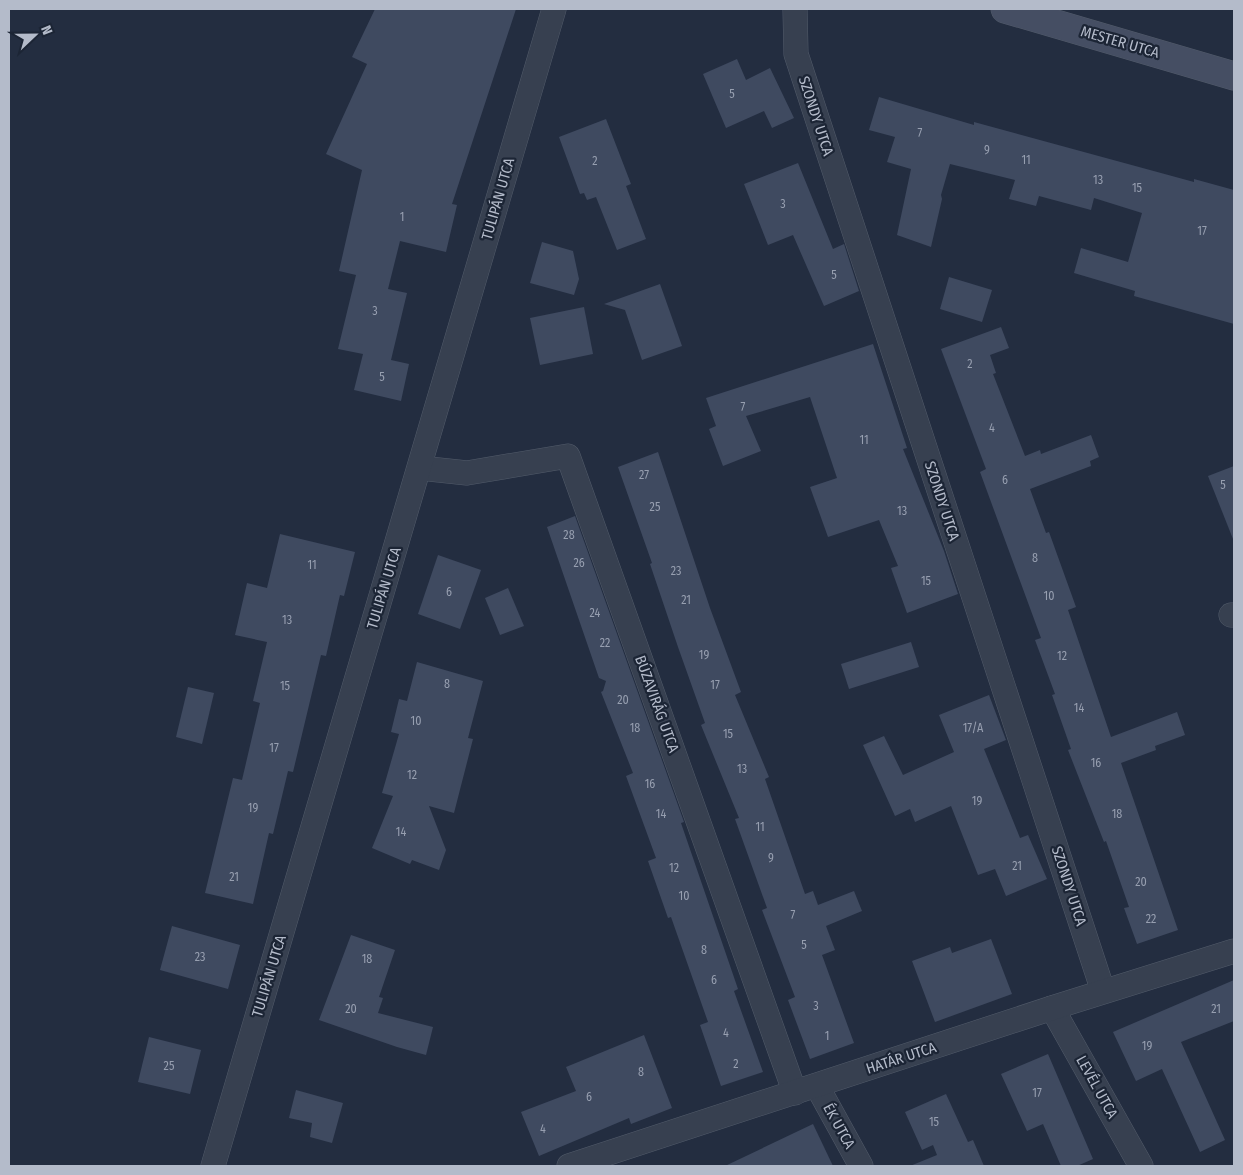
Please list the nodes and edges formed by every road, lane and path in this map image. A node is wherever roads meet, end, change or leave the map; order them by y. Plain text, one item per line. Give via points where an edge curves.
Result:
1 (554, 9) edge
2 (795, 9) edge
3 (1005, 9) edge
4 (1234, 76) edge
5 (420, 468) junction
6 (1234, 951) edge
7 (1104, 991) junction
8 (1052, 1008) junction
9 (806, 1090) junction
10 (212, 1166) edge
11 (569, 1166) edge
12 (861, 1166) edge
13 (1141, 1166) edge

1 - 5 street, TULIPÁN UTCA
2 - 7 street, SZONDY UTCA via 796,54
3 - 4 main road, MESTER UTCA
5 - 9 street, BÚZAVIRÁG UTCA via 467,474 568,456
5 - 10 street, TULIPÁN UTCA
6 - 7 street, HATÁR UTCA
7 - 8 street, HATÁR UTCA
8 - 9 street, HATÁR UTCA
8 - 13 street, LEVÉL UTCA
9 - 11 street, HATÁR UTCA
9 - 12 street, ÉK UTCA

